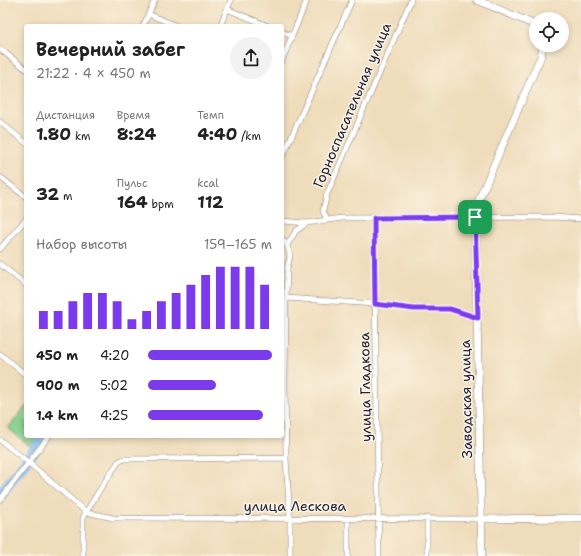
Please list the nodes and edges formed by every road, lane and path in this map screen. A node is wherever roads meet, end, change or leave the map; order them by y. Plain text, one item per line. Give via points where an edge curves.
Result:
1 (155, 0) edge
2 (231, 0) edge
3 (307, 0) edge
4 (352, 0) edge
5 (411, 0) edge
6 (477, 0) edge
7 (227, 8) junction
8 (148, 14) junction
9 (529, 22) edge
10 (144, 24) edge
11 (172, 24) edge
12 (221, 24) edge
13 (263, 24) edge
14 (284, 33) edge
15 (292, 36) junction
16 (0, 49) edge
17 (542, 52) edge
18 (284, 55) edge
19 (24, 67) edge
20 (0, 122) edge
21 (24, 141) edge
22 (284, 153) edge
23 (0, 177) edge
24 (24, 195) edge
25 (475, 217) junction
26 (374, 218) junction
27 (581, 219) edge
28 (327, 220) junction
29 (24, 221) edge
30 (284, 221) edge
31 (307, 222) junction
32 (284, 241) edge
33 (287, 245) junction
34 (0, 249) edge
35 (0, 264) edge
36 (24, 283) edge
37 (286, 298) junction
38 (375, 304) junction
39 (478, 318) junction
40 (0, 354) edge
41 (284, 365) edge
42 (24, 373) edge
43 (284, 425) edge
44 (47, 438) edge
45 (0, 440) edge
46 (286, 458) junction
47 (28, 462) junction
48 (0, 500) edge
49 (86, 512) junction
50 (290, 518) junction
51 (427, 518) junction
52 (581, 518) edge
53 (348, 519) junction
54 (379, 519) junction
55 (481, 519) junction
56 (83, 556) edge
57 (290, 556) edge
58 (348, 556) edge
59 (379, 556) edge
60 (427, 556) edge
61 (482, 556) edge

1 - 8 street
2 - 7 street
3 - 15 street
4 - 22 street
5 - 28 street, Горноспасательная улица via 327,194 323,211
6 - 9 street
7 - 12 street
7 - 13 street
8 - 10 street
8 - 11 street
14 - 15 street
15 - 18 street
16 - 19 street
17 - 25 street, Заводская улица via 478,202
20 - 21 street
23 - 24 street
25 - 26 street
25 - 27 street
25 - 39 street, Заводская улица
26 - 28 street
26 - 38 street, улица Гладкова
28 - 31 street
29 - 34 street
30 - 31 street
31 - 33 street via 296,231
32 - 33 street
33 - 37 street via 290,256
35 - 36 street
37 - 38 street
37 - 41 street
38 - 39 street via 414,309 450,309
38 - 54 street, улица Гладкова
39 - 55 street, Заводская улица
40 - 42 street
41 - 43 street
43 - 46 street
44 - 47 street
45 - 47 street, улица Лескова
46 - 49 street via 125,459 119,461
46 - 50 street
47 - 48 street
47 - 49 street, улица Лескова
49 - 50 street, улица Лескова via 113,518
49 - 56 street
50 - 53 street, улица Лескова
50 - 57 street
51 - 54 street, улица Лескова
51 - 55 street, улица Лескова
51 - 60 street
52 - 55 street, улица Лескова
53 - 54 street, улица Лескова
53 - 58 street
54 - 59 street, улица Гладкова
55 - 61 street, Заводская улица

